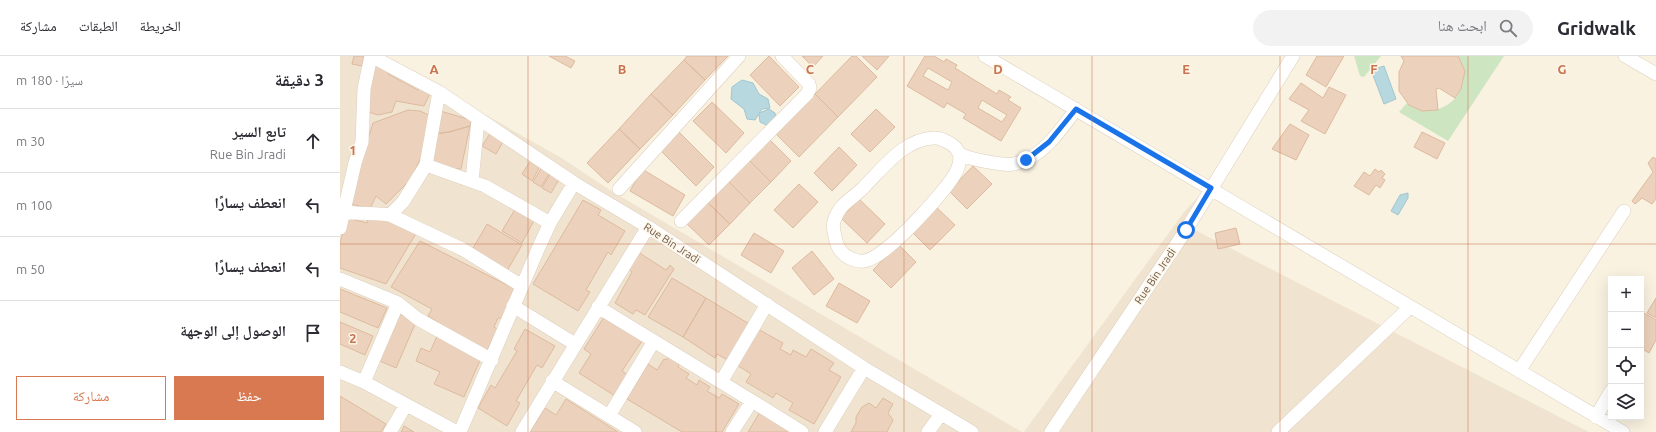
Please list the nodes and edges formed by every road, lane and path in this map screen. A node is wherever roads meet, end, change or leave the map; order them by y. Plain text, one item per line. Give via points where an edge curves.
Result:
1 (371, 56) edge
2 (739, 56) edge
3 (782, 56) edge
4 (986, 56) edge
5 (1293, 56) edge
6 (1626, 56) edge
7 (1656, 74) edge
8 (439, 92) junction
9 (1076, 109) junction
10 (478, 120) junction
11 (960, 154) junction
12 (426, 166) junction
13 (472, 181) junction
14 (574, 183) junction
15 (619, 188) dead end
16 (1211, 188) junction
17 (1624, 211) dead end
18 (390, 215) junction
19 (341, 220) edge
20 (681, 221) dead end
21 (550, 222) junction
22 (648, 227) junction
23 (340, 279) edge
24 (522, 286) junction
25 (398, 303) junction
26 (767, 304) junction
27 (513, 306) junction
28 (598, 307) junction
29 (1409, 308) junction
30 (654, 341) junction
31 (575, 344) junction
32 (492, 360) junction
33 (864, 368) junction
34 (1519, 371) junction
35 (340, 372) edge
36 (552, 381) junction
37 (364, 382) junction
38 (721, 382) junction
39 (1608, 397) edge
40 (752, 401) junction
41 (406, 405) junction
42 (941, 414) junction
43 (609, 416) junction
44 (1596, 417) junction
45 (390, 432) edge
46 (459, 432) edge
47 (522, 432) edge
48 (635, 432) edge
49 (732, 432) edge
50 (802, 432) edge
51 (825, 432) edge
52 (928, 432) edge
53 (972, 432) edge
54 (1051, 432) edge
55 (1278, 432) edge
56 (1623, 432) edge

1 - 8 street, Rue Bin Jradi
1 - 19 street via 364,89 362,142 354,163
2 - 15 street
3 - 20 street via 809,84 807,94
4 - 9 street
5 - 16 street, Rue Bin Jradi
6 - 7 street
8 - 10 street, Rue Bin Jradi
8 - 12 street
9 - 11 street via 1049,142 1026,160 1014,164 998,164
9 - 16 street
10 - 13 street
10 - 14 street, Rue Bin Jradi
11 - 11 street via 954,147 935,137 923,140 897,155 843,204 833,222 839,249 846,256 864,261 890,247 946,186 960,164
12 - 13 street
12 - 18 street via 403,202
13 - 21 street
14 - 21 street
14 - 22 street, Rue Bin Jradi
16 - 29 street
16 - 54 street, Rue Bin Jradi via 1186,230
17 - 34 street
18 - 19 street via 359,214
18 - 24 street via 462,249
21 - 24 street
22 - 26 street, Rue Bin Jradi
22 - 28 street
23 - 25 street
24 - 27 street
25 - 32 street via 418,319
25 - 37 street
26 - 33 street, Rue Bin Jradi
26 - 38 street
27 - 31 street
27 - 32 street
28 - 30 street
28 - 31 street
29 - 34 street
29 - 55 street
30 - 38 street
30 - 43 street
31 - 36 street
32 - 46 street
33 - 42 street, Rue Bin Jradi
33 - 51 street
34 - 44 street
35 - 37 street
36 - 43 street
36 - 47 street
37 - 41 street
38 - 40 street
39 - 44 street
40 - 49 street
40 - 50 street
41 - 45 street
41 - 46 street
42 - 52 street
42 - 53 street, Rue Bin Jradi
43 - 48 street
44 - 56 street

